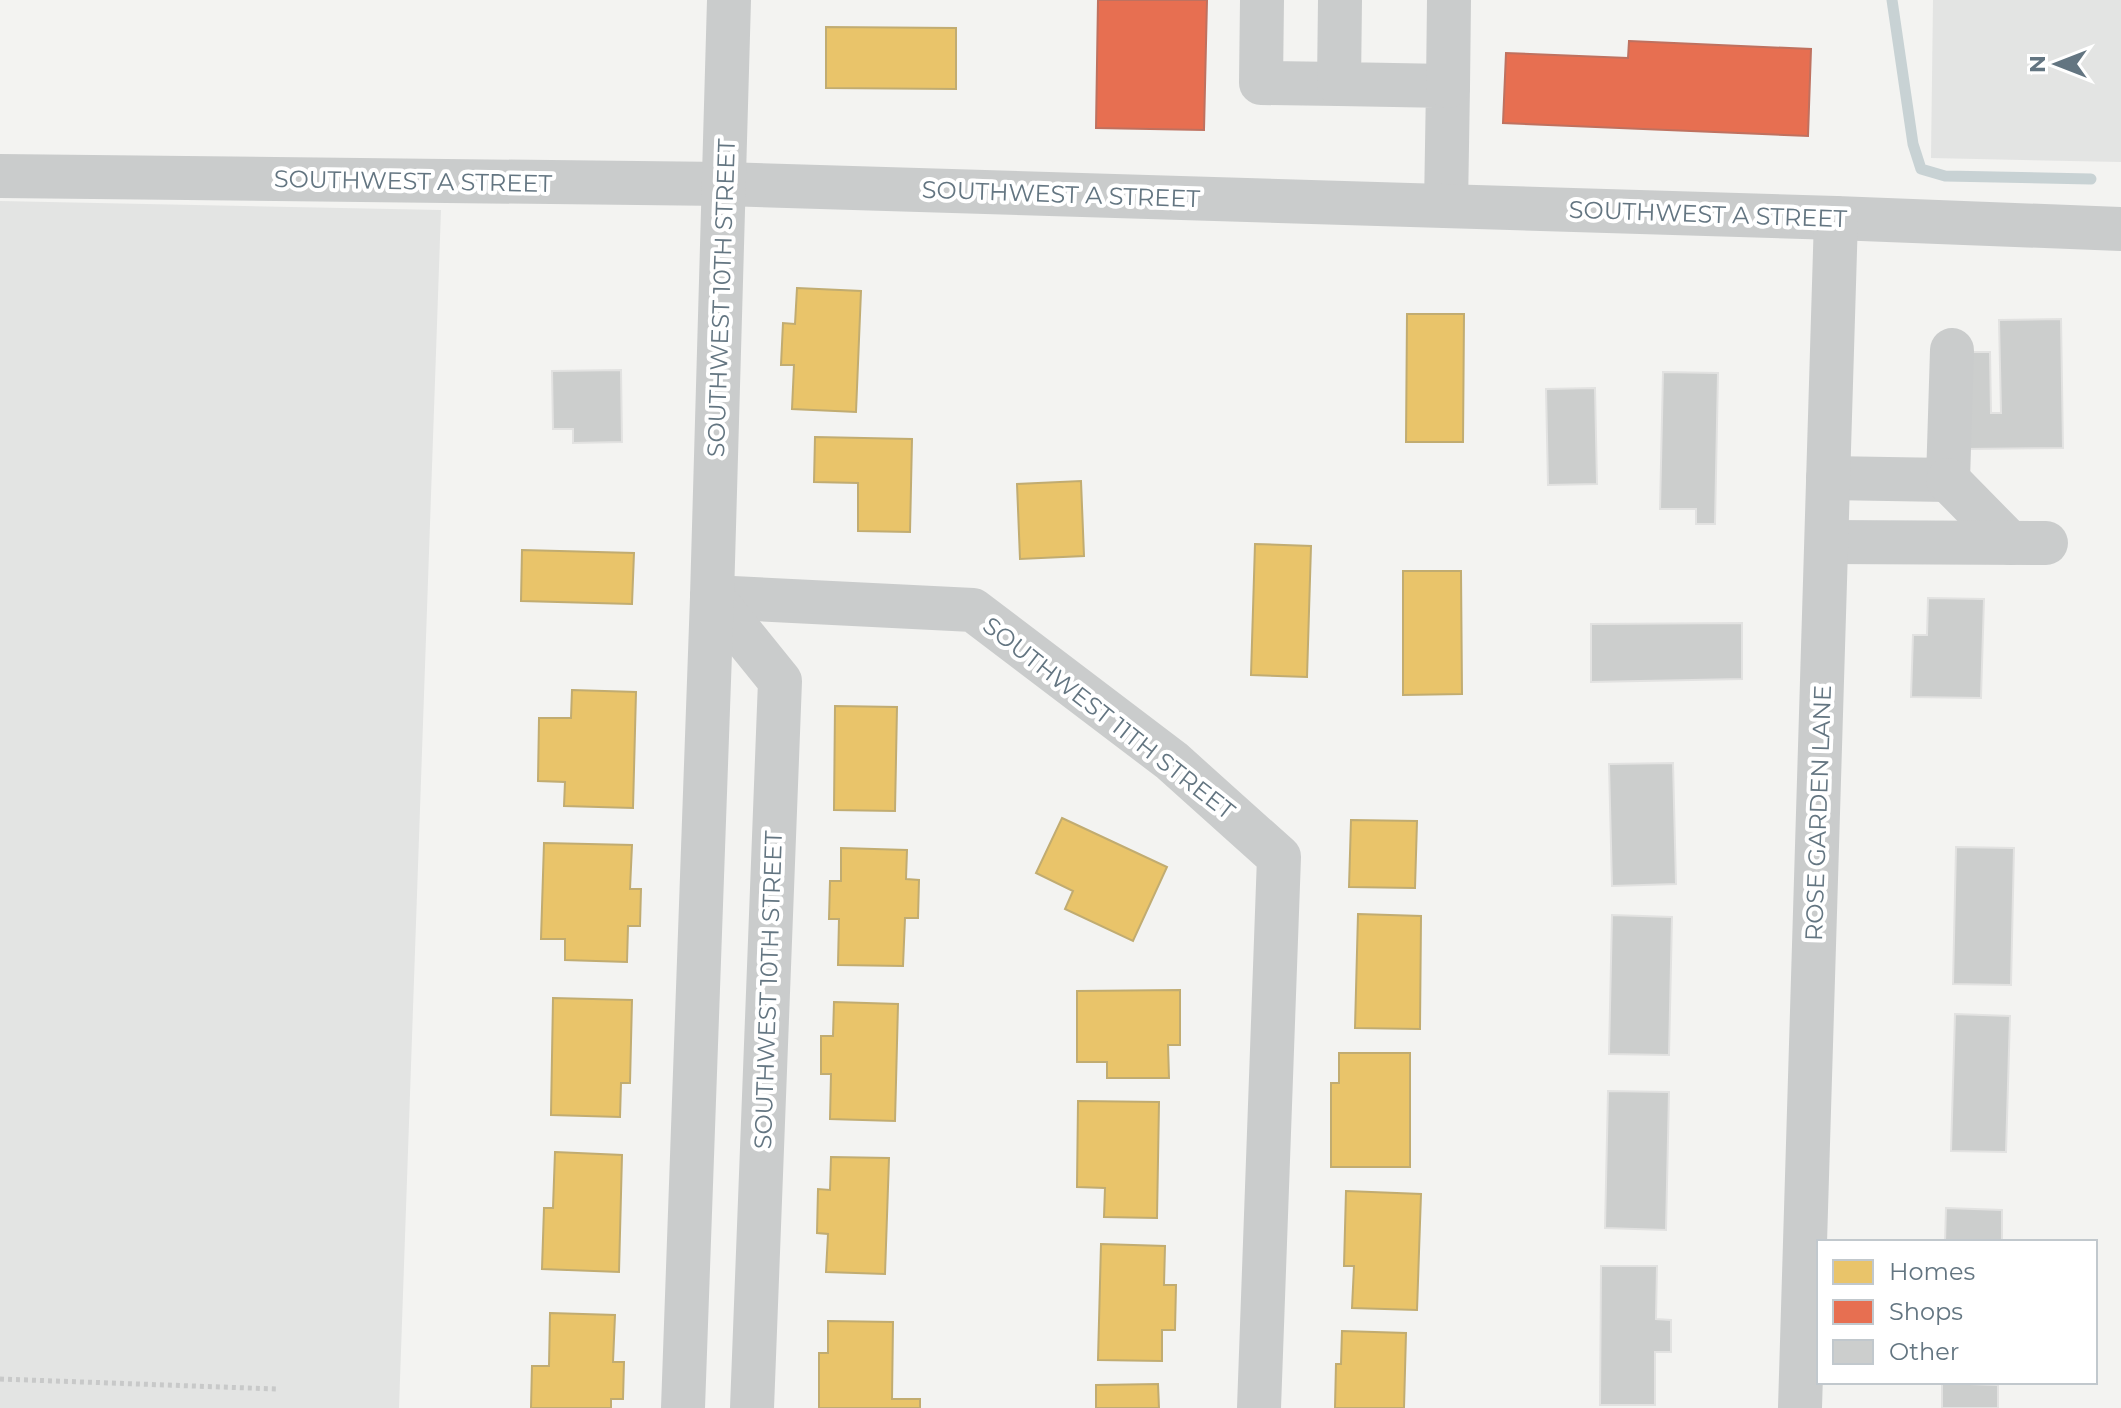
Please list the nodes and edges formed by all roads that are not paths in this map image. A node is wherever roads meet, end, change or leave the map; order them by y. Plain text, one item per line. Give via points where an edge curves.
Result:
1 (729, 0) edge
2 (1262, 0) edge
3 (1340, 0) edge
4 (1449, 0) edge
5 (1339, 84) junction
6 (1448, 86) junction
7 (0, 176) edge
8 (724, 184) junction
9 (1446, 206) junction
10 (1836, 218) junction
11 (2121, 229) edge
12 (1952, 350) dead end
13 (1828, 478) junction
14 (1948, 480) junction
15 (1827, 542) junction
16 (712, 597) junction
17 (690, 1201) junction
18 (760, 1204) junction
19 (683, 1408) edge
20 (752, 1408) edge
21 (1259, 1408) edge
22 (1800, 1408) edge

1 - 8 street, SOUTHWEST 10TH STREET
2 - 5 street via 1261,83
3 - 5 street
4 - 6 street
5 - 6 street
6 - 9 street
7 - 8 street, SOUTHWEST A STREET
8 - 9 street, SOUTHWEST A STREET
8 - 16 street, SOUTHWEST 10TH STREET
9 - 10 street, SOUTHWEST A STREET
10 - 11 street, SOUTHWEST A STREET
10 - 13 street, ROSE GARDEN LANE
12 - 14 street
13 - 14 street
13 - 15 street, ROSE GARDEN LANE
14 - 15 street via 2028,543
15 - 22 street, ROSE GARDEN LANE
16 - 17 street, SOUTHWEST 10TH STREET
16 - 18 street, SOUTHWEST 10TH STREET via 780,681
16 - 21 street, SOUTHWEST 11TH STREET via 973,610 1172,761 1279,857
17 - 18 street
17 - 19 street, SOUTHWEST 10TH STREET
18 - 20 street, SOUTHWEST 10TH STREET

